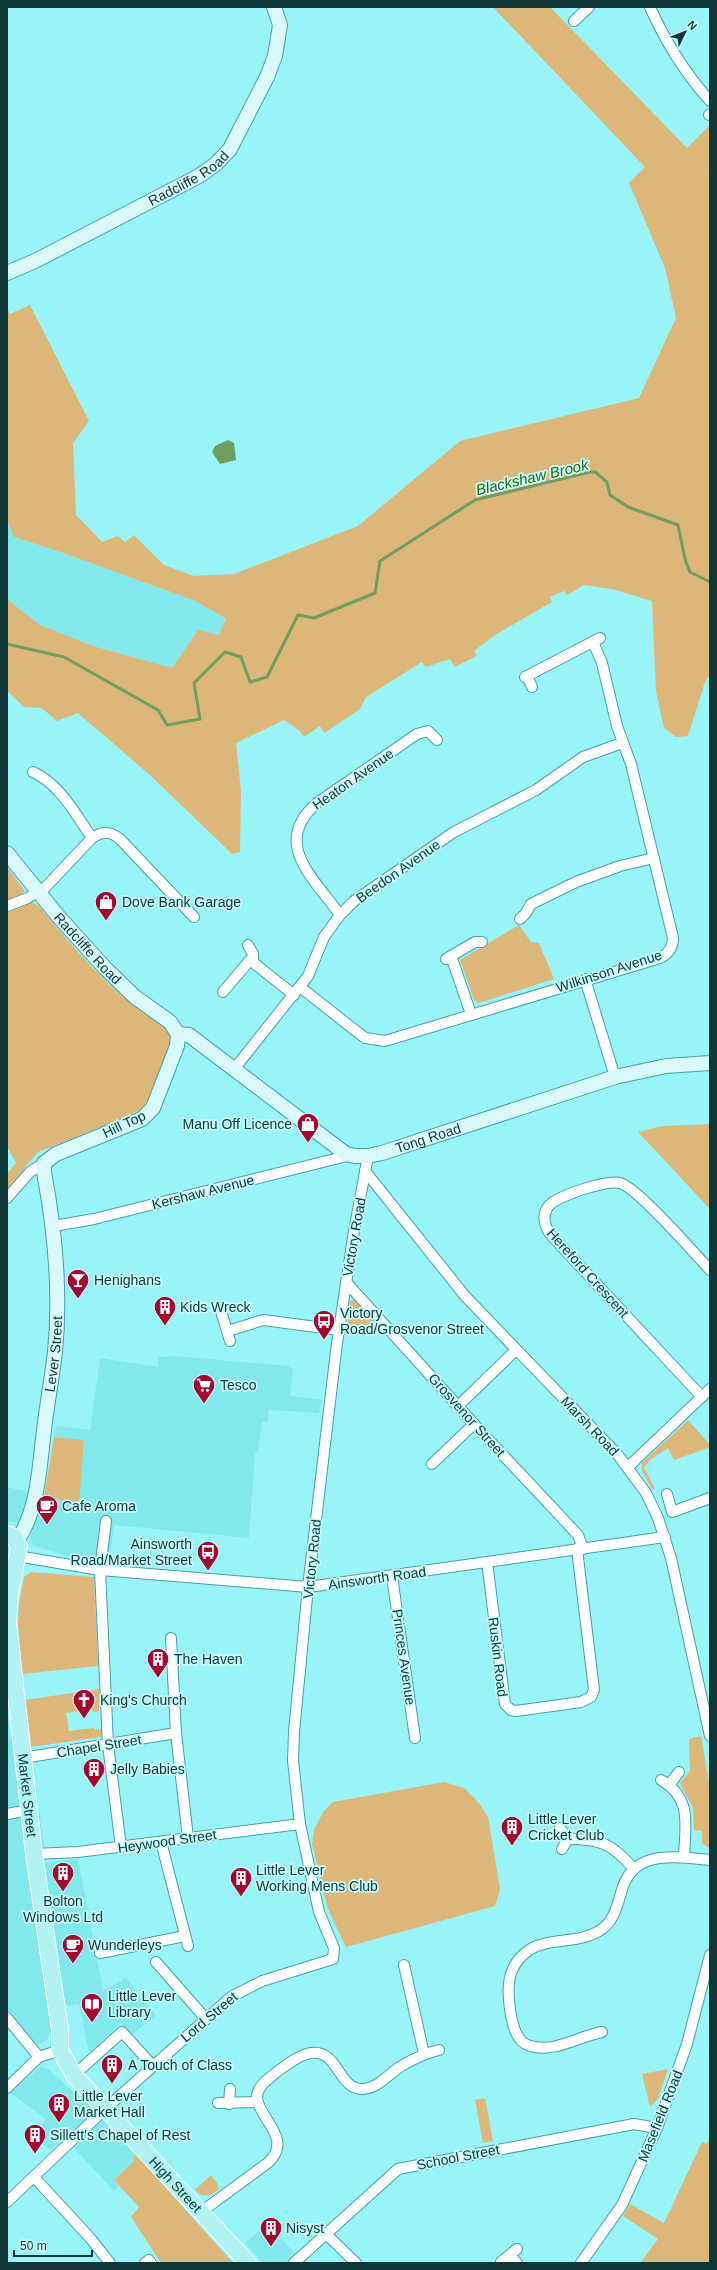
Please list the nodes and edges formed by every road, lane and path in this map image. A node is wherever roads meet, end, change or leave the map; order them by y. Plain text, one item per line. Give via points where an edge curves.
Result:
1 (274, 7) edge
2 (589, 7) edge
3 (650, 7) edge
4 (576, 14) edge
5 (710, 101) edge
6 (7, 273) edge
7 (532, 687) dead end
8 (437, 740) dead end
9 (622, 743) junction
10 (33, 772) dead end
11 (92, 838) junction
12 (7, 853) edge
13 (654, 858) junction
14 (39, 892) junction
15 (7, 906) edge
16 (340, 914) junction
17 (194, 916) dead end
18 (520, 919) dead end
19 (482, 942) dead end
20 (248, 945) dead end
21 (253, 961) junction
22 (586, 978) junction
23 (300, 987) junction
24 (223, 992) dead end
25 (294, 996) junction
26 (471, 1014) junction
27 (178, 1034) junction
28 (710, 1063) edge
29 (234, 1068) junction
30 (615, 1077) junction
31 (351, 1155) junction
32 (368, 1156) junction
33 (44, 1163) junction
34 (366, 1171) junction
35 (7, 1198) edge
36 (54, 1226) junction
37 (710, 1270) edge
38 (346, 1282) junction
39 (220, 1308) dead end
40 (339, 1330) junction
41 (516, 1350) junction
42 (710, 1389) edge
43 (702, 1397) junction
44 (458, 1406) junction
45 (474, 1424) junction
46 (432, 1464) dead end
47 (628, 1466) junction
48 (667, 1494) dead end
49 (710, 1498) edge
50 (106, 1522) dead end
51 (665, 1537) junction
52 (14, 1543) edge
53 (580, 1549) junction
54 (487, 1562) junction
55 (100, 1570) junction
56 (392, 1576) junction
57 (308, 1587) junction
58 (171, 1638) dead end
59 (176, 1733) junction
60 (710, 1736) edge
61 (415, 1738) dead end
62 (108, 1746) junction
63 (23, 1758) junction
64 (679, 1772) dead end
65 (29, 1810) junction
66 (7, 1814) edge
67 (300, 1824) junction
68 (560, 1828) dead end
69 (188, 1838) junction
70 (568, 1839) junction
71 (161, 1842) junction
72 (121, 1847) junction
73 (562, 1849) dead end
74 (34, 1854) junction
75 (684, 1858) junction
76 (710, 1860) edge
77 (634, 1869) junction
78 (100, 1953) dead end
79 (710, 1956) edge
80 (333, 1959) joint
81 (156, 1962) dead end
82 (404, 1965) dead end
83 (7, 2018) edge
84 (206, 2019) junction
85 (602, 2032) dead end
86 (60, 2050) junction
87 (439, 2050) dead end
88 (424, 2054) junction
89 (39, 2057) junction
90 (153, 2066) junction
91 (74, 2075) junction
92 (7, 2088) edge
93 (230, 2089) dead end
94 (257, 2102) junction
95 (218, 2103) dead end
96 (229, 2104) junction
97 (105, 2109) junction
98 (657, 2128) junction
99 (34, 2177) junction
100 (7, 2202) edge
101 (201, 2212) junction
102 (326, 2234) junction
103 (501, 2262) edge
104 (110, 2263) edge
105 (248, 2263) edge
106 (294, 2263) edge
107 (356, 2263) edge
108 (517, 2263) edge
109 (581, 2263) edge

1 - 6 main road, Radcliffe Road via 280,25 275,56 230,150 216,164 178,187 36,261
2 - 4 street
3 - 5 street via 670,46
7 - 9 street, Wilkinson Avenue via 526,677 597,640
8 - 16 street, Heaton Avenue via 424,730 317,803 305,814 298,827 297,851
9 - 13 street, Wilkinson Avenue via 631,764
9 - 16 street, Beedon Avenue via 583,757 536,790 454,832 354,901
10 - 11 street via 46,778 60,793
11 - 14 street
11 - 17 street via 106,832 114,834
12 - 14 main road, Radcliffe Road
13 - 18 street via 620,866 576,882 531,904
13 - 22 street, Wilkinson Avenue via 673,938 672,947 660,958
14 - 15 street
14 - 27 main road, Radcliffe Road via 105,968 135,997 170,1022
16 - 23 street, Beedon Avenue via 324,937 310,974
19 - 26 street via 475,942 448,958
20 - 21 street via 254,954
21 - 24 street via 248,961
21 - 25 street
22 - 26 street, Wilkinson Avenue
22 - 30 street
23 - 25 street, Beedon Avenue
23 - 26 street, Wilkinson Avenue via 365,1038 375,1041 385,1041
25 - 29 street, Beedon Avenue
27 - 29 main road, Tong Road via 189,1035
27 - 33 main road, Hill Top via 177,1046 149,1114 56,1154
28 - 30 main road, Tong Road via 666,1066
29 - 31 main road, Tong Road via 346,1154
30 - 32 main road, Tong Road
31 - 32 main road, Tong Road
31 - 36 street, Kershaw Avenue via 94,1219
32 - 34 street, Victory Road
33 - 35 street via 30,1172
33 - 36 main road, Lever Street
34 - 38 street, Victory Road
34 - 41 street, Marsh Road via 465,1296
36 - 52 main road, Lever Street via 57,1299 54,1352 40,1469 34,1503 24,1530
37 - 43 street, Hereford Crescent via 637,1193 621,1183 602,1184 560,1199 546,1211 544,1222 550,1234
38 - 40 street, Victory Road
38 - 44 street, Grosvenor Street
39 - 40 street via 229,1336 262,1320
40 - 57 street, Victory Road
41 - 44 street
41 - 47 street, Marsh Road
42 - 43 street
43 - 47 street
44 - 45 street, Grosvenor Street
45 - 46 street
45 - 53 street, Grosvenor Street via 578,1535
47 - 51 street, Marsh Road via 646,1493
48 - 49 street via 672,1512
50 - 55 street
51 - 53 street, Ainsworth Road
51 - 60 street, Marsh Road
52 - 55 street, Ainsworth Road
52 - 63 main road, Market Street via 8,1623
53 - 54 street, Ainsworth Road
53 - 54 street, Ruskin Road via 594,1690 591,1697 581,1702 516,1711 505,1704
54 - 56 street, Ainsworth Road
55 - 57 street, Ainsworth Road
55 - 62 street
56 - 57 street, Ainsworth Road
56 - 61 street, Princes Avenue
57 - 67 street, Victory Road via 293,1761
58 - 59 street
59 - 62 street, Chapel Street
59 - 69 street
62 - 63 street, Chapel Street
62 - 72 street
63 - 65 main road, Market Street
64 - 75 street via 665,1782 677,1792 686,1811
65 - 66 street
65 - 74 main road, Market Street
67 - 69 street, Heywood Street
67 - 80 street, Victory Road via 319,1912 334,1948
68 - 70 street
69 - 71 street, Heywood Street
70 - 73 street
70 - 77 street via 603,1842 616,1850
71 - 72 street, Heywood Street
71 - 78 street via 187,1941
72 - 74 street, Heywood Street
74 - 86 main road, Market Street via 60,2030
75 - 76 street
75 - 77 street via 656,1857
77 - 85 street via 625,1882 616,1911 600,1930 587,1937 545,1944 530,1950 516,1962 509,1979 515,2031 519,2039 526,2044 536,2047 561,2045 588,2029
79 - 98 street, Masefield Road via 687,2044
80 - 84 street, Lord Street via 248,1987 231,1997
81 - 84 street via 168,1968
82 - 88 street
83 - 89 street
84 - 90 street, Lord Street
86 - 89 street
86 - 91 main road, High Street
87 - 88 street
88 - 94 street via 402,2065 372,2086 362,2089 354,2088 345,2080 329,2058 311,2052 263,2083 258,2092
89 - 92 street
90 - 91 street via 122,2032
90 - 97 street, Lord Street
91 - 97 main road, High Street
93 - 96 street
94 - 96 street
94 - 101 street via 276,2135 277,2152 269,2162
95 - 96 street
97 - 99 street, Lord Street
97 - 101 main road, High Street
98 - 102 street, School Street via 634,2124 398,2168
98 - 109 street, Masefield Road via 622,2205
99 - 100 street, Lord Street
99 - 104 street
101 - 105 main road, High Street
102 - 106 street, School Street
102 - 107 street
103 - 108 street via 513,2252

